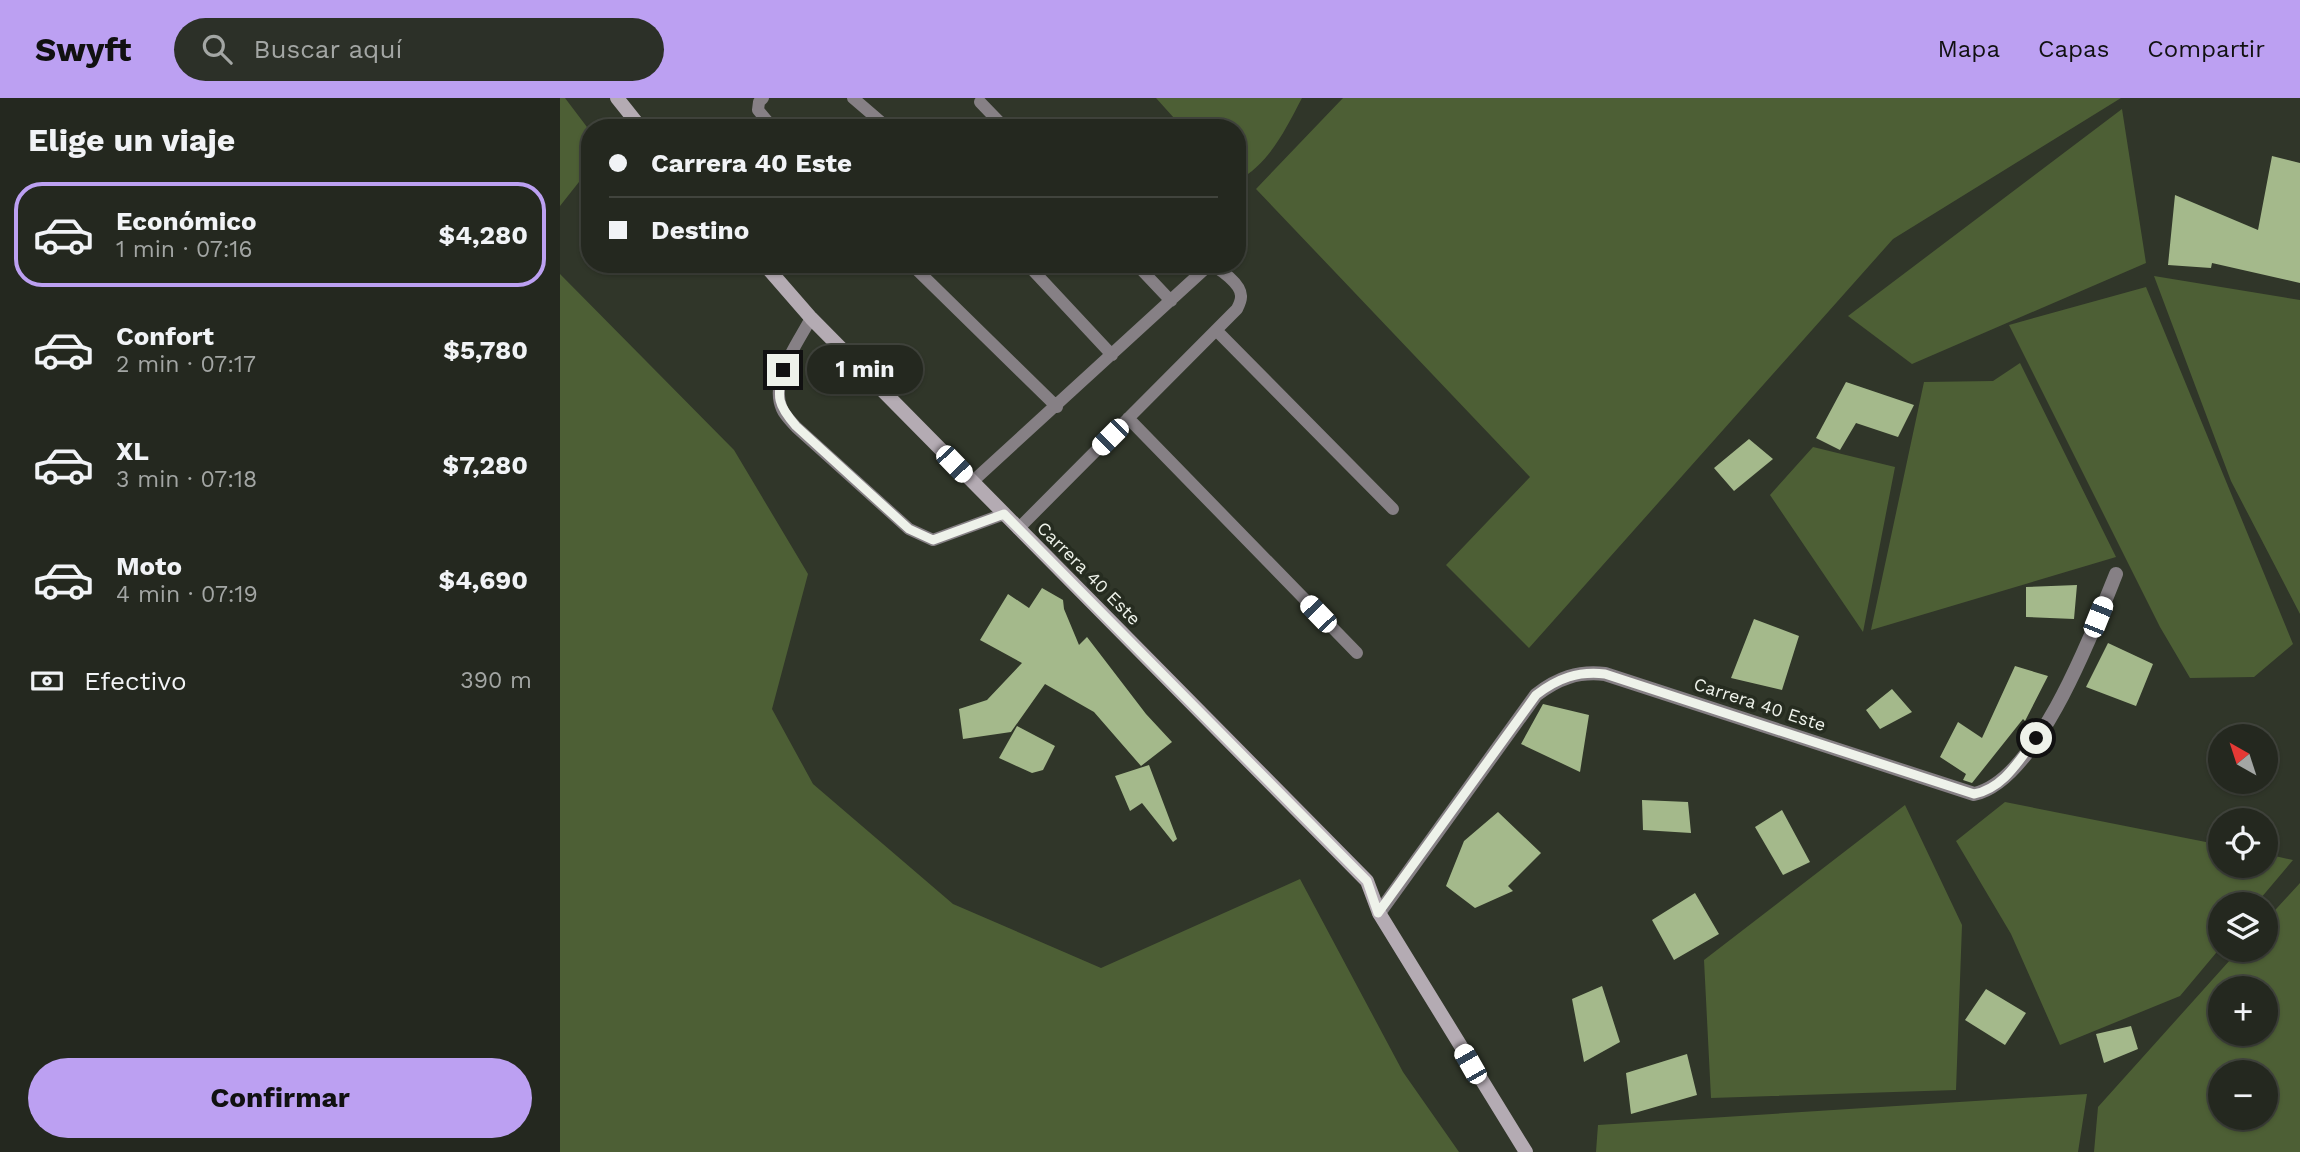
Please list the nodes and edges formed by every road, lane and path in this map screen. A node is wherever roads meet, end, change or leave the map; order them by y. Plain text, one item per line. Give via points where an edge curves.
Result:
1 (617, 98) edge
2 (763, 98) edge
3 (853, 98) edge
4 (980, 102) dead end
5 (634, 119) edge
6 (766, 119) edge
7 (878, 119) edge
8 (996, 119) edge
9 (772, 273) edge
10 (920, 273) edge
11 (1035, 273) edge
12 (1145, 273) edge
13 (1200, 273) edge
14 (1223, 273) edge
15 (1171, 300) junction
16 (811, 318) junction
17 (1216, 330) junction
18 (1112, 355) junction
19 (1057, 407) junction
20 (1128, 418) junction
21 (972, 482) junction
22 (1394, 509) dead end
23 (1004, 514) junction
24 (1018, 528) junction
25 (2116, 574) dead end
26 (1357, 653) dead end
27 (1378, 913) junction
28 (1526, 1152) edge

1 - 5 street
2 - 6 lane via 758,110
3 - 7 lane
4 - 8 lane
9 - 16 street, Carrera 40 Este
10 - 19 lane
11 - 18 lane
12 - 15 lane
13 - 15 lane
14 - 17 lane via 1241,296 1237,309
15 - 18 lane
16 - 21 street, Carrera 40 Este
16 - 23 lane via 783,370 778,394 782,411 796,426 909,529 925,538 947,537
17 - 20 lane
17 - 22 lane
18 - 19 lane
19 - 21 lane
20 - 24 lane
20 - 26 lane
21 - 23 street, Carrera 40 Este
23 - 24 street, Carrera 40 Este
24 - 27 street, Carrera 40 Este via 1367,881
25 - 27 street, Carrera 40 Este via 2049,722 2003,781 1992,788 1974,794 1605,674 1577,674 1536,695
27 - 28 street, Carrera 40 Este

